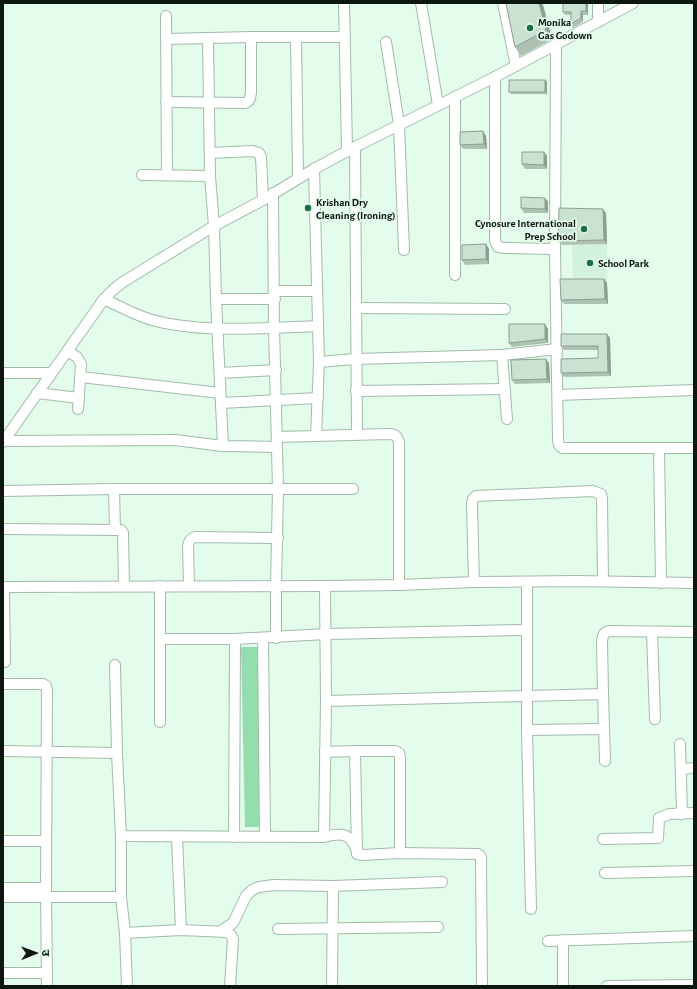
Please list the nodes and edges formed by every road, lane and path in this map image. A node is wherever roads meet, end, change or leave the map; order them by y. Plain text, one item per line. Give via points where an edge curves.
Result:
1 (344, 3) edge
2 (421, 3) edge
3 (503, 3) edge
4 (598, 3) edge
5 (633, 3) edge
6 (166, 16) dead end
7 (598, 22) junction
8 (251, 37) junction
9 (296, 37) junction
10 (345, 37) junction
11 (208, 38) junction
12 (166, 39) junction
13 (386, 42) dead end
14 (556, 45) junction
15 (516, 66) junction
16 (495, 78) junction
17 (454, 97) junction
18 (166, 102) junction
19 (209, 102) junction
20 (438, 105) junction
21 (399, 124) junction
22 (351, 149) junction
23 (210, 153) junction
24 (314, 169) junction
25 (142, 175) dead end
26 (167, 175) junction
27 (210, 176) junction
28 (298, 178) junction
29 (274, 193) junction
30 (263, 200) junction
31 (214, 226) junction
32 (555, 249) junction
33 (404, 250) dead end
34 (455, 275) dead end
35 (317, 291) junction
36 (274, 295) junction
37 (104, 299) junction
38 (216, 299) junction
39 (356, 308) junction
40 (505, 309) dead end
41 (318, 326) junction
42 (218, 328) junction
43 (274, 328) junction
44 (557, 350) junction
45 (67, 351) junction
46 (502, 355) junction
47 (355, 359) junction
48 (318, 362) junction
49 (276, 370) junction
50 (3, 373) edge
51 (51, 373) junction
52 (220, 373) junction
53 (81, 377) junction
54 (505, 389) junction
55 (694, 390) edge
56 (356, 391) junction
57 (38, 393) junction
58 (558, 395) junction
59 (79, 398) junction
60 (220, 398) junction
61 (318, 398) junction
62 (277, 400) junction
63 (78, 410) dead end
64 (507, 420) dead end
65 (357, 434) junction
66 (316, 436) junction
67 (3, 442) edge
68 (277, 442) junction
69 (223, 446) junction
70 (659, 448) junction
71 (694, 448) edge
72 (114, 489) junction
73 (278, 489) junction
74 (354, 489) dead end
75 (3, 491) edge
76 (3, 529) edge
77 (115, 530) junction
78 (278, 538) junction
79 (603, 581) junction
80 (474, 582) junction
81 (527, 582) junction
82 (661, 583) junction
83 (694, 583) edge
84 (399, 585) junction
85 (124, 586) junction
86 (160, 586) junction
87 (189, 586) junction
88 (276, 586) junction
89 (325, 586) junction
90 (3, 587) edge
91 (526, 630) junction
92 (652, 632) junction
93 (694, 632) edge
94 (326, 634) junction
95 (263, 638) junction
96 (276, 638) junction
97 (160, 639) junction
98 (235, 639) junction
99 (5, 662) dead end
100 (115, 665) dead end
101 (3, 684) edge
102 (603, 694) junction
103 (527, 696) junction
104 (326, 701) junction
105 (655, 719) dead end
106 (160, 722) dead end
107 (604, 729) junction
108 (527, 730) junction
109 (680, 744) dead end
110 (3, 751) edge
111 (355, 751) junction
112 (48, 752) junction
113 (117, 752) junction
114 (325, 752) junction
115 (605, 761) dead end
116 (694, 768) edge
117 (681, 769) junction
118 (694, 813) edge
119 (682, 814) junction
120 (120, 836) junction
121 (177, 836) junction
122 (265, 836) junction
123 (234, 837) junction
124 (324, 837) junction
125 (603, 839) dead end
126 (3, 841) edge
127 (46, 841) junction
128 (400, 853) junction
129 (357, 854) junction
130 (694, 871) edge
131 (605, 873) dead end
132 (442, 882) dead end
133 (332, 886) junction
134 (3, 888) edge
135 (46, 893) junction
136 (3, 897) edge
137 (121, 897) junction
138 (531, 909) dead end
139 (438, 926) dead end
140 (333, 928) junction
141 (278, 929) dead end
142 (181, 930) junction
143 (222, 931) junction
144 (125, 933) junction
145 (694, 936) edge
146 (563, 940) junction
147 (548, 941) dead end
148 (3, 973) edge
149 (47, 973) junction
150 (694, 985) edge
151 (47, 986) edge
152 (127, 986) edge
153 (230, 986) edge
154 (332, 986) edge
155 (482, 986) edge
156 (563, 986) edge
157 (607, 986) edge
158 (656, 986) edge

1 - 10 street
2 - 20 street
3 - 15 street
4 - 7 street
5 - 7 street
6 - 12 street
7 - 14 street
8 - 9 street
8 - 11 street
8 - 19 street via 251,92 248,102
9 - 10 street
9 - 28 street
10 - 22 street
11 - 12 street
11 - 19 street
12 - 18 street
13 - 21 street
14 - 15 street
14 - 32 street
15 - 16 street
16 - 17 street
16 - 32 street via 495,241 498,246 505,248
17 - 20 street
17 - 34 street
18 - 19 street
18 - 26 street
19 - 23 street
20 - 21 street
21 - 22 street
21 - 33 street
22 - 24 street
22 - 39 street
23 - 27 street
23 - 30 street via 259,153
24 - 28 street
24 - 35 street
25 - 26 street
26 - 27 street
27 - 31 street
28 - 29 street
29 - 30 street
29 - 36 street
30 - 31 street
31 - 37 street via 123,282
31 - 38 street
32 - 44 street
35 - 36 street
35 - 41 street
36 - 38 street
36 - 43 street
37 - 42 street via 133,313 161,322
37 - 45 street
38 - 42 street
39 - 40 street
39 - 47 street
41 - 43 street
41 - 48 street
42 - 43 street
42 - 52 street
43 - 49 street
44 - 46 street
44 - 58 street
45 - 51 street
45 - 53 street via 80,361
46 - 47 street
46 - 54 street
47 - 48 street
47 - 56 street
48 - 61 street
49 - 52 street
49 - 62 street
50 - 51 street
51 - 57 street
52 - 60 street
53 - 59 street
53 - 60 street
54 - 56 street
54 - 64 street
55 - 58 street
56 - 65 street
57 - 59 street
57 - 67 street
58 - 70 street via 558,440 562,448
59 - 63 street
60 - 62 street
60 - 69 street
61 - 62 street
61 - 66 street
62 - 68 street
65 - 66 street
65 - 84 street via 394,434 399,442
66 - 68 street
67 - 69 street via 175,440
68 - 69 street
68 - 73 street
70 - 71 street
70 - 82 street
72 - 73 street
72 - 75 street
72 - 77 street
73 - 74 street
73 - 78 street
76 - 77 street
77 - 85 street via 121,530 123,533
78 - 87 street via 191,539 188,546
78 - 88 street
79 - 80 street via 602,499 601,494 593,491 476,496 472,504
79 - 81 street
79 - 82 street
80 - 81 street
80 - 84 street
81 - 91 street
82 - 83 street
84 - 89 street
85 - 86 street
85 - 90 street
86 - 87 street
86 - 97 street
87 - 88 street
88 - 89 street
88 - 96 street
89 - 94 street
90 - 99 street
91 - 94 street
91 - 103 street
92 - 93 street
92 - 102 street via 605,632
92 - 105 street
94 - 96 street
94 - 104 street
95 - 96 street
95 - 98 street
95 - 122 street
97 - 98 street
97 - 106 street
98 - 123 street
100 - 113 street
101 - 112 street via 38,683 46,686
102 - 103 street
102 - 107 street
103 - 104 street
103 - 108 street
104 - 114 street
107 - 108 street
107 - 115 street
108 - 138 street
109 - 117 street
110 - 112 street
111 - 114 street
111 - 128 street via 399,753
111 - 129 street
112 - 113 street
112 - 127 street
113 - 120 street
114 - 124 street
116 - 117 street
117 - 119 street
118 - 119 street
119 - 125 street via 669,814 659,818 658,838
120 - 121 street
120 - 137 street
121 - 123 street
121 - 142 street
122 - 123 street
122 - 124 street
124 - 129 street via 341,834 346,836 354,842
126 - 127 street
127 - 135 street
128 - 129 street
128 - 155 street via 478,854 481,857
130 - 131 street
132 - 133 street
133 - 140 street
133 - 143 street via 274,885 255,888 246,896 233,923
134 - 135 street
135 - 136 street
135 - 137 street
135 - 149 street
137 - 144 street
139 - 140 street
140 - 141 street
140 - 154 street
142 - 143 street
142 - 144 street
143 - 153 street via 227,932 233,939
144 - 152 street
145 - 146 street
146 - 147 street
146 - 156 street
148 - 149 street
149 - 151 street
150 - 158 street
157 - 158 street

